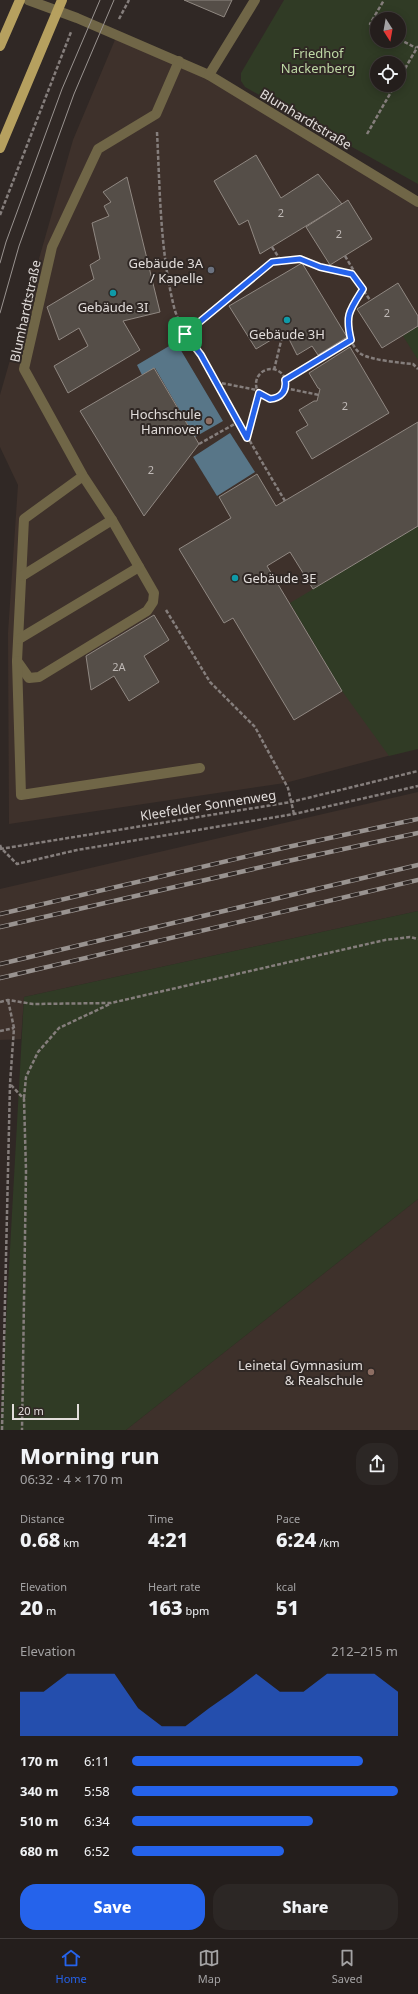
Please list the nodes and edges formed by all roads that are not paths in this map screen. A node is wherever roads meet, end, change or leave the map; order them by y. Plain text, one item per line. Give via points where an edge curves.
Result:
1 (20, 0) edge
2 (28, 0) edge
3 (62, 0) edge
4 (255, 0) edge
5 (57, 10) junction
6 (0, 46) edge
7 (179, 61) junction
8 (209, 75) junction
9 (0, 148) edge
10 (418, 202) edge
11 (83, 476) junction
12 (112, 520) junction
13 (139, 567) junction
14 (22, 576) junction
15 (19, 639) junction
16 (17, 661) junction
17 (200, 768) dead end

1 - 6 main road
2 - 5 street, Blumhardtstraße
3 - 5 main road
4 - 8 street
5 - 7 street, Blumhardtstraße
5 - 9 main road
7 - 8 street, Blumhardtstraße
7 - 11 street, Blumhardtstraße via 156,114 98,149 52,247 24,369
8 - 10 street, Blumhardtstraße
11 - 12 street, Blumhardtstraße
11 - 14 street via 24,519
12 - 13 street, Blumhardtstraße
12 - 14 street
13 - 15 street
13 - 16 street, Blumhardtstraße via 154,593 147,611 39,677 29,678
14 - 15 street
15 - 16 street
16 - 17 street via 21,795

